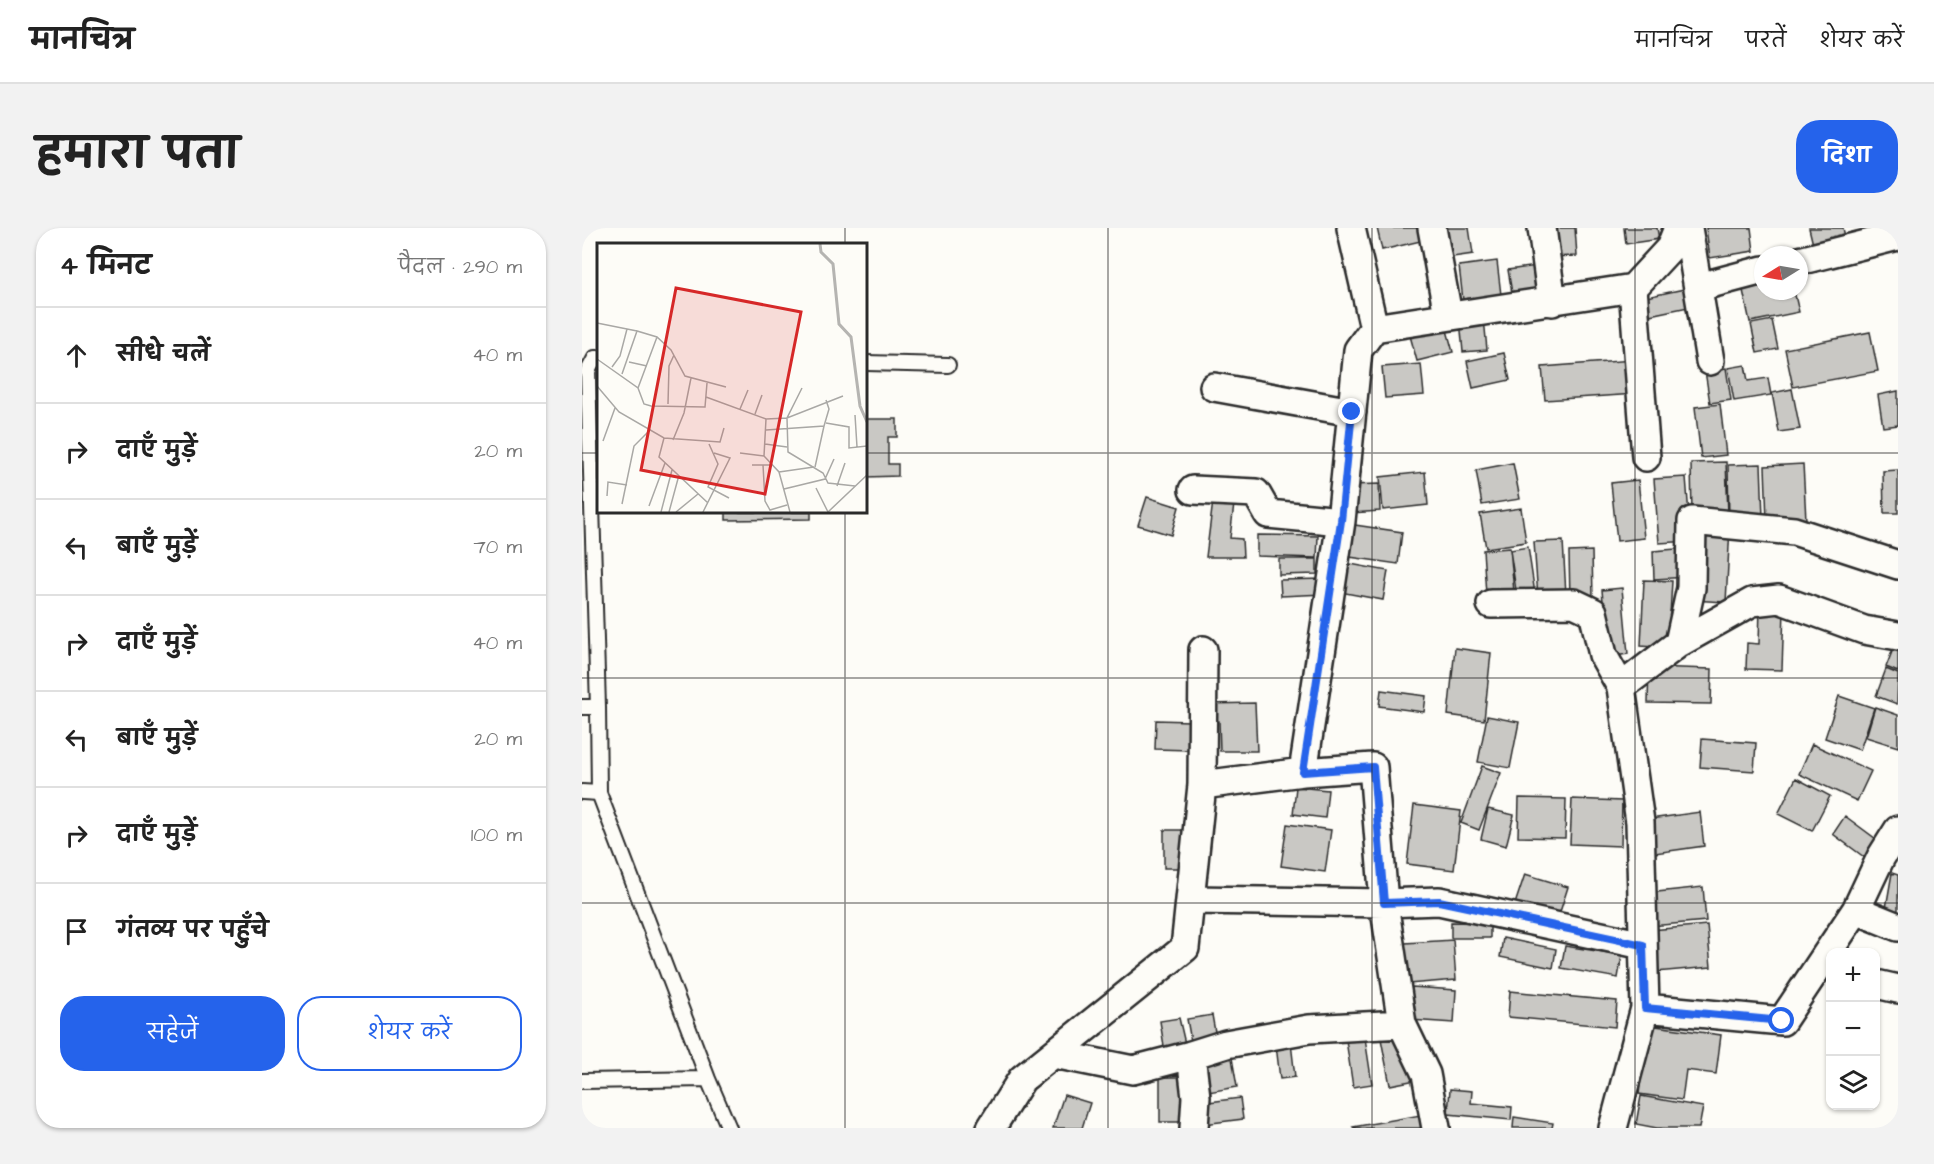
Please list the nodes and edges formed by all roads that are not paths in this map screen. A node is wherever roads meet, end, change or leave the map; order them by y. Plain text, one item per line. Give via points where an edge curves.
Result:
1 (1352, 228) edge
2 (1432, 228) edge
3 (1542, 228) edge
4 (1678, 228) edge
5 (1688, 228) edge
6 (1898, 236) edge
7 (1808, 259) edge
8 (1754, 272) edge
9 (1699, 287) junction
10 (1633, 288) junction
11 (1552, 302) junction
12 (1448, 315) junction
13 (1374, 328) junction
14 (597, 358) edge
15 (1710, 361) dead end
16 (867, 363) edge
17 (948, 365) dead end
18 (1214, 387) dead end
19 (1352, 412) junction
20 (1646, 457) dead end
21 (1193, 490) dead end
22 (1341, 521) junction
23 (1898, 565) edge
24 (1491, 604) dead end
25 (1898, 636) edge
26 (1679, 643) junction
27 (1203, 650) dead end
28 (1621, 687) junction
29 (582, 707) edge
30 (598, 707) junction
31 (1303, 772) junction
32 (1202, 785) junction
33 (582, 792) edge
34 (598, 792) junction
35 (1898, 830) edge
36 (1890, 858) edge
37 (1191, 900) junction
38 (1384, 903) junction
39 (1856, 910) junction
40 (1898, 927) edge
41 (1643, 945) junction
42 (1823, 972) edge
43 (1880, 985) edge
44 (1898, 988) edge
45 (1645, 1008) junction
46 (1402, 1024) junction
47 (1054, 1054) junction
48 (1191, 1056) junction
49 (708, 1079) junction
50 (582, 1081) edge
51 (1617, 1126) edge
52 (729, 1128) edge
53 (991, 1128) edge
54 (1194, 1128) edge
55 (1436, 1128) edge

1 - 13 street
2 - 12 street
3 - 11 street
4 - 10 street via 1670,248
5 - 9 street
6 - 7 street
8 - 9 street
9 - 15 street
10 - 11 street
10 - 20 street
11 - 12 street
12 - 13 street
13 - 19 street via 1358,350
14 - 30 lane via 588,371
16 - 17 lane
18 - 19 street
19 - 22 street
21 - 22 street via 1256,493 1268,514
22 - 31 street
23 - 26 street via 1794,531 1692,521 1691,588
24 - 28 street via 1574,603 1593,612 1603,655
25 - 26 street via 1864,630 1779,599 1752,602
26 - 28 street
27 - 32 street
28 - 41 street via 1640,822
29 - 30 lane
30 - 34 lane
31 - 32 street
31 - 38 street via 1373,767
32 - 37 street
33 - 34 lane
34 - 49 lane
35 - 36 street
36 - 39 street
37 - 38 street
37 - 47 street via 1185,948
38 - 41 street via 1439,901
38 - 46 street
39 - 40 street
39 - 42 street
41 - 45 street
42 - 45 street via 1782,1021
43 - 44 street
45 - 51 street
46 - 48 street via 1309,1029 1226,1044
46 - 55 street via 1426,1074
47 - 48 street via 1133,1070
47 - 53 street via 1022,1079
48 - 54 street via 1196,1097
49 - 50 lane
49 - 52 lane

